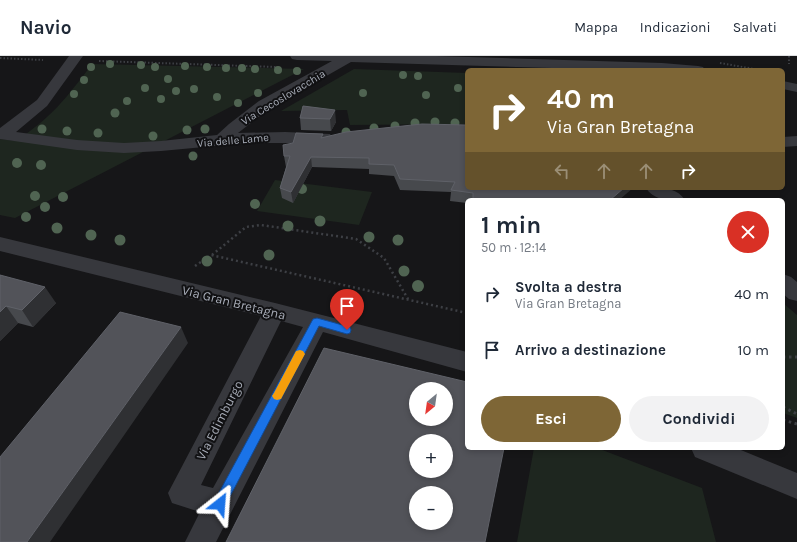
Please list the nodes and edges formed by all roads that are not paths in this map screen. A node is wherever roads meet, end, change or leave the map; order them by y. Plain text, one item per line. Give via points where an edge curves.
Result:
1 (76, 56) edge
2 (297, 56) edge
3 (307, 56) edge
4 (348, 58) junction
5 (674, 68) edge
6 (785, 85) edge
7 (797, 88) edge
8 (2, 134) edge
9 (340, 137) edge
10 (222, 140) junction
11 (797, 141) edge
12 (785, 142) edge
13 (658, 190) edge
14 (672, 198) edge
15 (0, 244) edge
16 (785, 284) edge
17 (797, 294) edge
18 (275, 311) junction
19 (317, 322) junction
20 (465, 361) edge
21 (710, 450) edge
22 (797, 486) edge
23 (220, 504) junction
24 (200, 542) edge

1 - 8 street via 42,103
2 - 3 street
3 - 4 street
4 - 5 street
4 - 10 street, Via Cecoslovacchia via 252,113
6 - 7 street
8 - 10 street, Via delle Lame via 76,146 123,148
9 - 10 street, Via delle Lame via 278,136
11 - 12 street
13 - 14 street
15 - 18 street, Via Gran Bretagna
16 - 17 street
18 - 19 street, Via Gran Bretagna
18 - 23 street, Via Edimburgo via 182,493
19 - 20 street, Via Gran Bretagna
19 - 23 street
21 - 22 street
23 - 24 street

